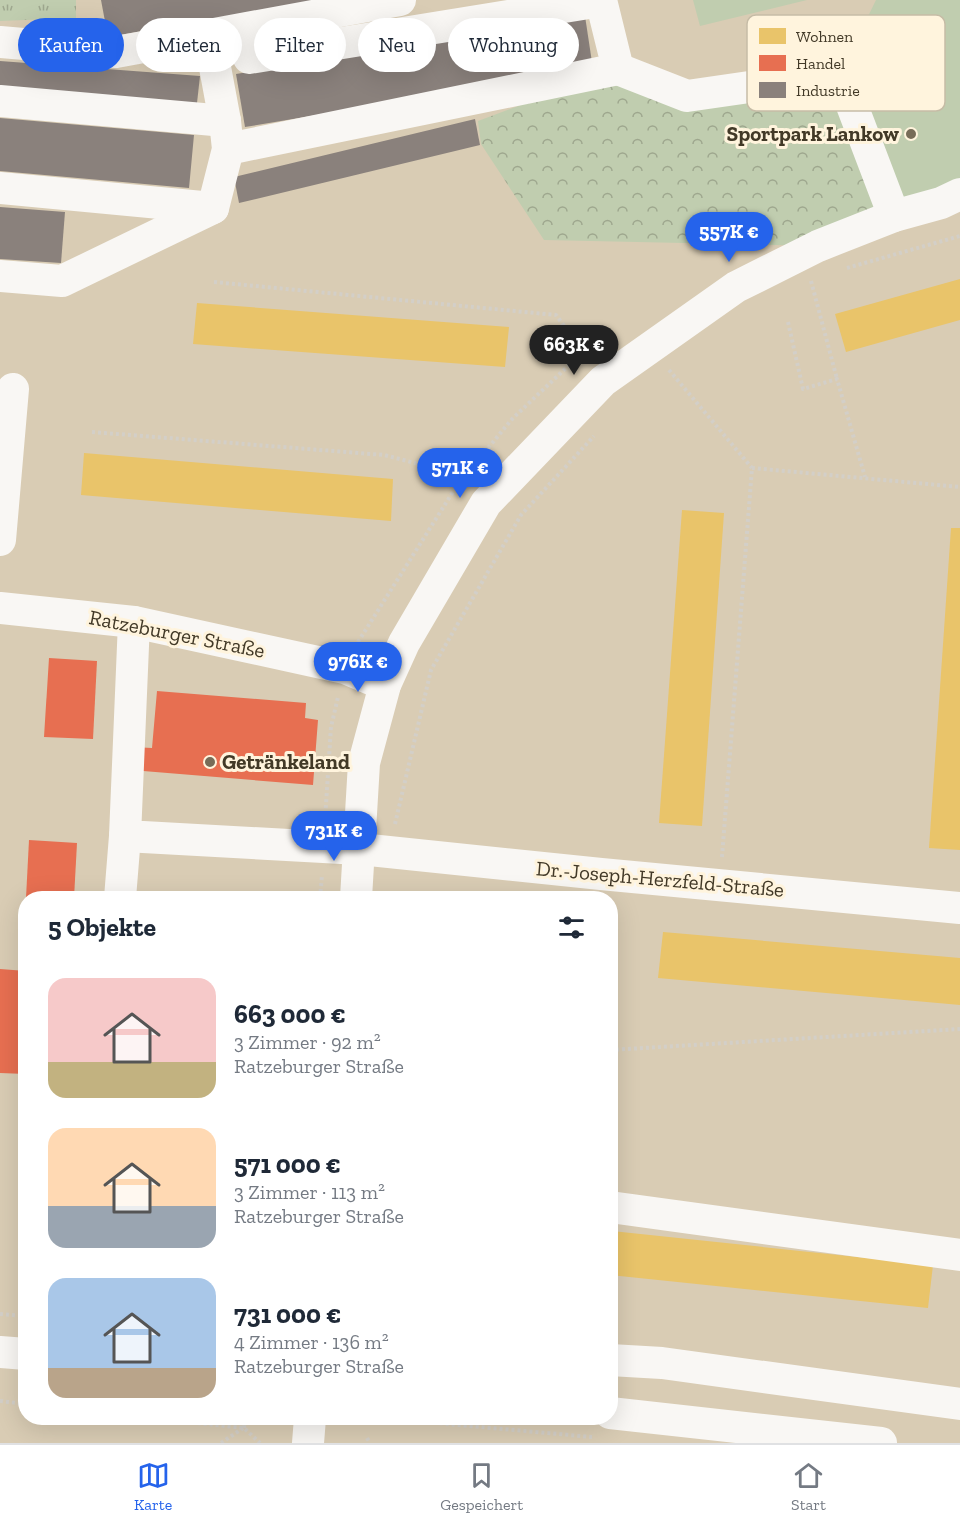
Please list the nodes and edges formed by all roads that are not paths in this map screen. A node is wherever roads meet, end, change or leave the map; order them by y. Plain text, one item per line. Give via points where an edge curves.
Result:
1 (400, 0) edge
2 (601, 0) edge
3 (242, 29) edge
4 (0, 42) edge
5 (136, 48) edge
6 (249, 58) dead end
7 (618, 69) junction
8 (216, 72) edge
9 (747, 87) edge
10 (0, 100) edge
11 (854, 111) edge
12 (227, 135) junction
13 (0, 188) edge
14 (960, 194) edge
15 (213, 208) junction
16 (894, 216) junction
17 (0, 276) edge
18 (13, 389) dead end
19 (0, 540) edge
20 (0, 608) edge
21 (134, 622) junction
22 (385, 685) junction
23 (125, 836) junction
24 (360, 849) junction
25 (600, 886) edge
26 (121, 891) edge
27 (357, 891) edge
28 (960, 908) edge
29 (618, 1209) edge
30 (960, 1255) edge
31 (0, 1352) edge
32 (18, 1353) edge
33 (618, 1360) edge
34 (960, 1404) edge
35 (309, 1425) edge
36 (607, 1425) edge
37 (308, 1443) edge
38 (881, 1443) edge

1 - 3 street
2 - 6 street
2 - 7 street
4 - 5 street via 116,52
7 - 9 street via 687,96
7 - 12 street
8 - 12 street
10 - 12 street
11 - 16 street
12 - 15 street
13 - 15 street
14 - 16 street
15 - 17 street via 62,281
16 - 22 street via 818,246 736,287 603,381 486,502
18 - 19 street
20 - 21 street, Ratzeburger Straße
21 - 22 street, Ratzeburger Straße via 345,668
21 - 23 street
22 - 24 street via 364,763
23 - 24 street, Dr.-Joseph-Herzfeld-Straße
23 - 26 street
24 - 25 street, Dr.-Joseph-Herzfeld-Straße
24 - 27 street
25 - 28 street, Dr.-Joseph-Herzfeld-Straße via 720,885
29 - 30 street
31 - 32 street
33 - 34 street via 662,1363
35 - 37 street
36 - 38 street

